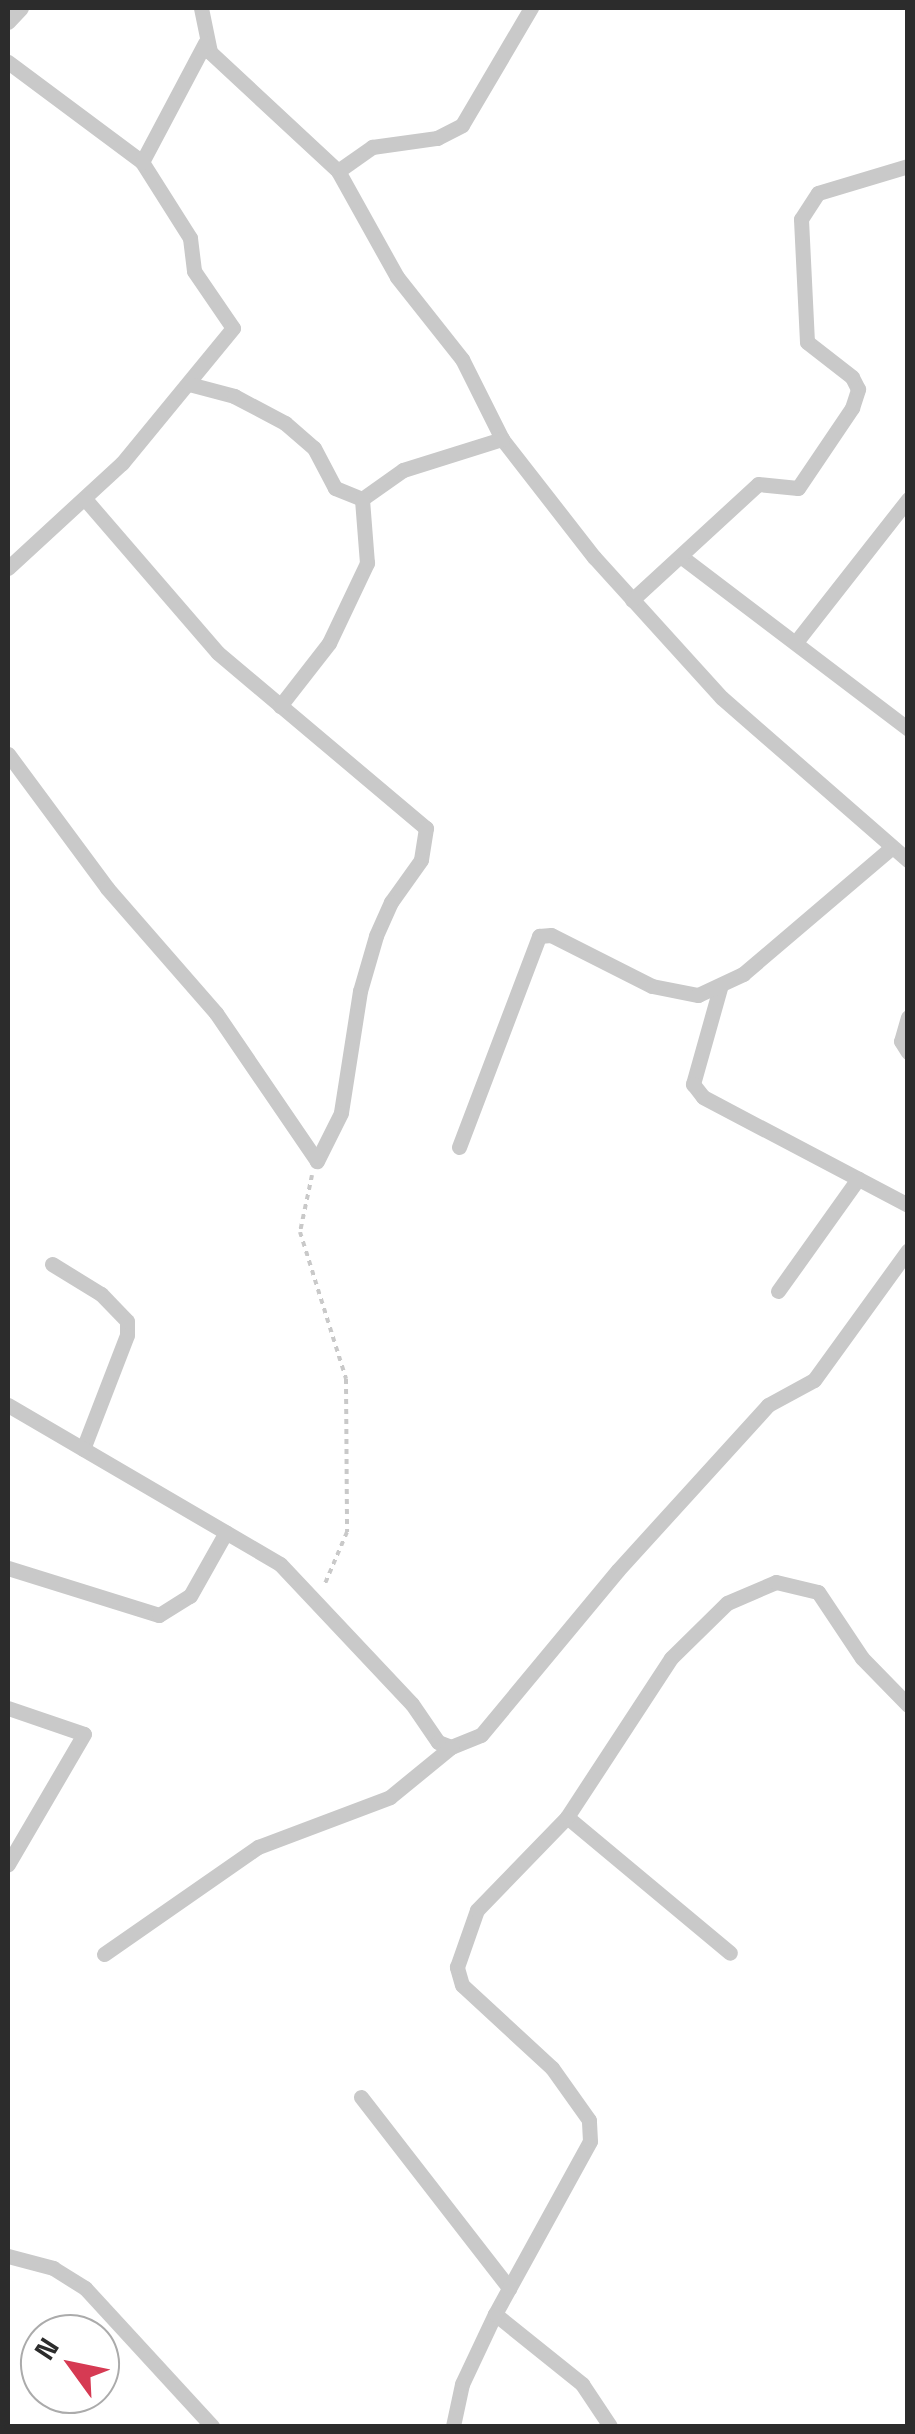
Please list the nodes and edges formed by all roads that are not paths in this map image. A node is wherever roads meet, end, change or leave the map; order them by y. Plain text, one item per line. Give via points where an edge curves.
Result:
1 (21, 8) edge
2 (201, 8) edge
3 (530, 8) edge
4 (8, 22) edge
5 (205, 42) junction
6 (8, 62) edge
7 (142, 162) junction
8 (908, 166) edge
9 (338, 171) junction
10 (189, 384) junction
11 (502, 439) junction
12 (84, 499) junction
13 (362, 499) junction
14 (908, 499) edge
15 (683, 558) junction
16 (8, 568) edge
17 (632, 600) junction
18 (796, 642) junction
19 (280, 706) junction
20 (908, 729) edge
21 (8, 754) edge
22 (890, 848) junction
23 (908, 860) edge
24 (720, 988) junction
25 (908, 1018) edge
26 (908, 1052) edge
27 (459, 1146) dead end
28 (858, 1179) junction
29 (908, 1205) edge
30 (908, 1250) edge
31 (52, 1264) dead end
32 (778, 1291) dead end
33 (8, 1405) edge
34 (83, 1449) junction
35 (226, 1532) junction
36 (8, 1568) edge
37 (908, 1705) edge
38 (8, 1708) edge
39 (451, 1748) junction
40 (567, 1817) junction
41 (8, 1864) edge
42 (730, 1952) dead end
43 (104, 1954) dead end
44 (360, 2097) dead end
45 (8, 2256) edge
46 (509, 2288) junction
47 (495, 2314) junction
48 (212, 2426) edge
49 (453, 2426) edge
50 (610, 2426) edge

1 - 4 street
2 - 5 street
3 - 9 street via 462,125 438,138 372,147
5 - 7 street
5 - 9 street via 224,70
6 - 7 street
7 - 10 street via 190,238 194,270 233,328
8 - 15 street via 818,194 802,219 807,342 852,377 858,389 852,408 798,488 758,484
9 - 11 street via 397,277 462,358
10 - 12 street
10 - 13 street via 234,396 285,424 314,448 336,488
11 - 13 street via 404,470
11 - 17 street
12 - 16 street
12 - 19 street via 182,617
13 - 19 street via 367,563 329,643
14 - 18 street
15 - 17 street
15 - 18 street
17 - 22 street via 722,698 826,782
18 - 20 street
19 - 21 street via 414,814 428,836 376,936 341,1113 317,1161 216,1013 107,888
22 - 23 street
22 - 24 street
24 - 27 street via 679,995 551,935 539,936
24 - 28 street via 692,1084 704,1098
25 - 26 street via 901,1041
28 - 29 street
28 - 32 street
30 - 39 street via 814,1380 768,1406 618,1570 481,1735
31 - 34 street via 101,1294 127,1320
33 - 34 street
34 - 35 street
35 - 36 street via 190,1596 159,1616
35 - 39 street via 280,1564 412,1704 432,1736
37 - 40 street via 862,1658 818,1592 776,1582 727,1603 671,1658
38 - 41 street via 84,1734
39 - 43 street via 390,1797 258,1847
40 - 42 street
40 - 46 street via 478,1910 457,1966 476,2003 552,2068 588,2120 590,2141 571,2186
44 - 46 street
45 - 48 street via 53,2268 85,2288
46 - 47 street
47 - 49 street via 462,2384
47 - 50 street via 582,2384

